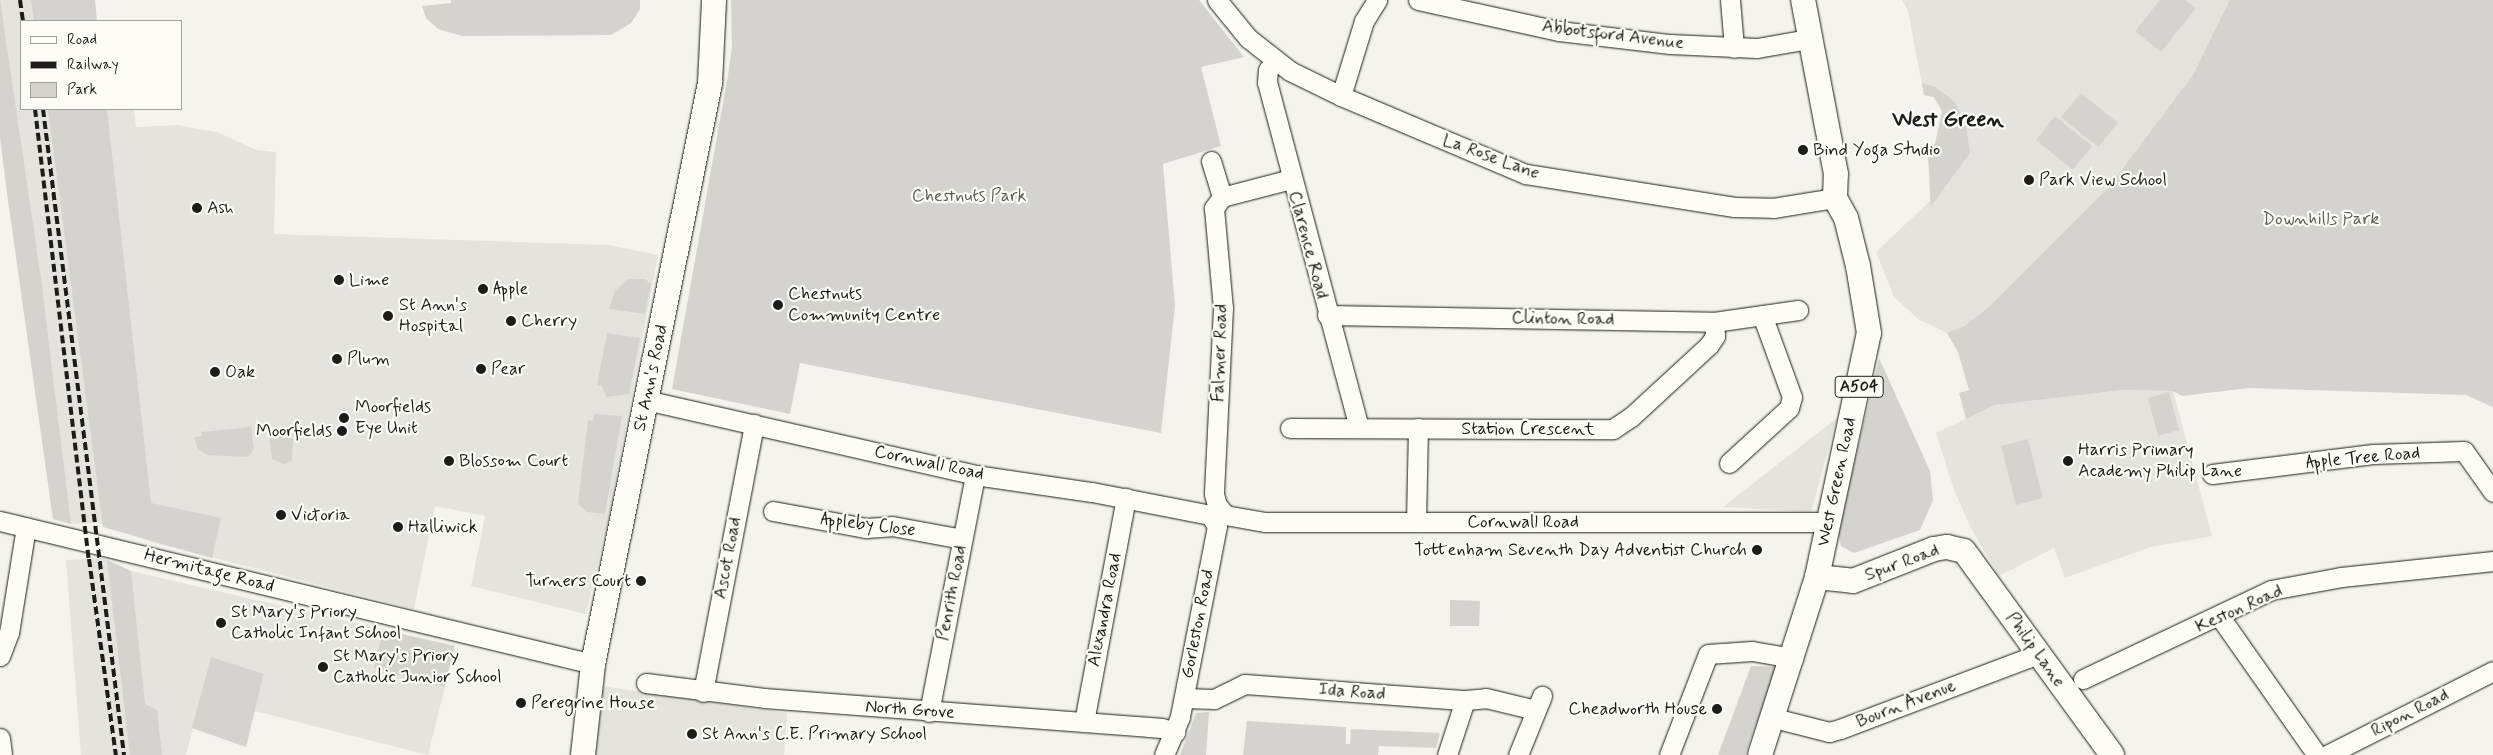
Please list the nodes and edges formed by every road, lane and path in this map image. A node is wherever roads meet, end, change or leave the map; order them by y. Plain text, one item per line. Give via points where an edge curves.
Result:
1 (714, 0) edge
2 (1217, 0) edge
3 (1377, 0) edge
4 (1418, 0) edge
5 (1730, 0) edge
6 (1803, 0) edge
7 (1809, 39) junction
8 (1734, 48) junction
9 (1275, 61) junction
10 (1341, 96) junction
11 (1211, 161) dead end
12 (1291, 179) junction
13 (1222, 197) junction
14 (1835, 198) junction
15 (1798, 310) dead end
16 (1762, 314) junction
17 (1327, 315) junction
18 (1714, 322) junction
19 (646, 400) junction
20 (754, 424) junction
21 (1290, 428) dead end
22 (1359, 428) junction
23 (1418, 428) junction
24 (1729, 463) dead end
25 (976, 474) junction
26 (2212, 474) dead end
27 (2493, 492) edge
28 (1126, 498) junction
29 (773, 510) dead end
30 (1217, 514) junction
31 (0, 521) edge
32 (1416, 522) junction
33 (1827, 522) junction
34 (26, 528) junction
35 (962, 539) junction
36 (1957, 548) joint
37 (2493, 561) edge
38 (1817, 577) junction
39 (2220, 617) junction
40 (2034, 651) junction
41 (0, 656) edge
42 (1793, 658) junction
43 (593, 664) junction
44 (2493, 671) edge
45 (2083, 679) dead end
46 (646, 683) dead end
47 (703, 692) junction
48 (1184, 698) junction
49 (1465, 700) junction
50 (929, 712) junction
51 (1774, 718) junction
52 (1084, 722) junction
53 (1176, 732) junction
54 (0, 738) edge
55 (2, 755) edge
56 (583, 755) edge
57 (1164, 755) edge
58 (1447, 755) edge
59 (1518, 755) edge
60 (1669, 755) edge
61 (1760, 755) edge
62 (2112, 755) edge
63 (2317, 755) edge
64 (2327, 755) edge

1 - 19 main road, St Ann's Road via 710,83
2 - 9 street, La Rose Lane via 1248,38
3 - 10 street via 1364,20
4 - 8 street, Abbotsford Avenue via 1559,31
5 - 8 street
6 - 7 main road, West Green Road / A504
7 - 8 street, Abbotsford Avenue
7 - 14 main road, West Green Road / A504 via 1836,174
9 - 10 street, La Rose Lane
9 - 12 street, Clarence Road via 1268,70 1267,82
10 - 14 street, La Rose Lane via 1513,170 1538,177 1741,207 1773,208
11 - 13 street
12 - 13 street
12 - 17 street, Clarence Road
13 - 30 street, Falmer Road via 1214,208 1223,308 1214,494
14 - 33 main road, West Green Road / A504 via 1846,218 1858,266 1868,333
15 - 16 street, Clinton Road
16 - 18 street, Clinton Road
16 - 24 street via 1792,397 1789,408
17 - 18 street, Clinton Road
17 - 22 street, Clarence Road
18 - 23 street, Station Crescent via 1715,336 1709,346 1613,429
19 - 20 street, Cornwall Road
19 - 43 main road, St Ann's Road
20 - 25 street, Cornwall Road
20 - 47 street, Ascot Road
21 - 22 street, Station Crescent
22 - 23 street, Station Crescent
23 - 32 street
25 - 28 street, Cornwall Road
25 - 35 street, Penrith Road
26 - 27 street, Apple Tree Road via 2373,454 2464,451
28 - 30 street, Cornwall Road
28 - 52 street, Alexandra Road
29 - 35 street, Appleby Close via 866,528 892,526
30 - 32 street, Cornwall Road via 1265,522
30 - 48 street, Gorleston Road
31 - 34 street, Hermitage Road
32 - 33 street, Cornwall Road
33 - 38 main road, West Green Road / A504
34 - 41 street via 9,633
34 - 43 street, Hermitage Road
35 - 50 street, Penrith Road
36 - 38 main road, Spur Road via 1947,546 1926,552 1853,581
36 - 40 main road, Philip Lane via 1975,562
37 - 39 street, Keston Road via 2341,577 2271,590
38 - 42 main road, West Green Road / A504
39 - 45 street, Keston Road
39 - 63 street
40 - 51 street, Bourn Avenue via 2028,658 1840,729 1828,732
40 - 62 main road, Philip Lane
42 - 51 main road, West Green Road / A504
42 - 60 street via 1752,651 1708,654
43 - 56 main road, St Ann's Road
44 - 64 street, Ripon Road
46 - 47 street, North Grove
47 - 50 street, North Grove
48 - 49 street, Ida Road via 1214,699 1245,684
48 - 53 street, Gorleston Road
49 - 58 street
49 - 59 street, Ida Road via 1486,698 1539,703
50 - 52 street, North Grove
51 - 61 main road, West Green Road / A504
52 - 53 street, North Grove
53 - 57 street, Gorleston Road
54 - 55 street

